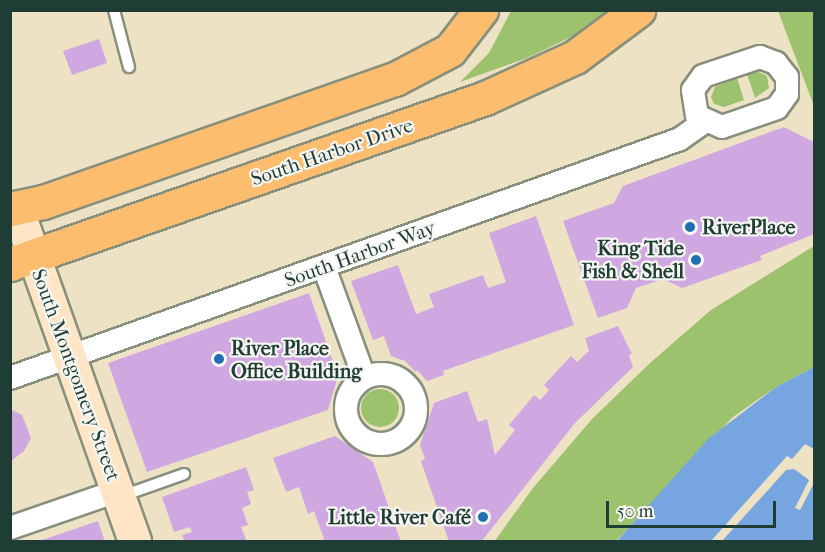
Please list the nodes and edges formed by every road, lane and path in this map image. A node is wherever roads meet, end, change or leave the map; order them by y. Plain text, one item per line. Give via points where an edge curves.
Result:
1 (114, 10) edge
2 (481, 10) edge
3 (638, 10) edge
4 (129, 67) dead end
5 (704, 122) dead end
6 (14, 209) edge
7 (22, 260) edge
8 (324, 267) junction
9 (69, 357) junction
10 (364, 377) dead end
11 (10, 378) edge
12 (184, 474) dead end
13 (118, 494) junction
14 (10, 528) edge
15 (135, 542) edge

1 - 4 lane
2 - 6 main road via 450,50 395,79
3 - 7 main road, South Harbor Drive via 575,57 485,98
5 - 8 street, South Harbor Way via 680,139
6 - 7 street, South Montgomery Street
7 - 9 street, South Montgomery Street
8 - 9 street, South Harbor Way
8 - 10 street
9 - 11 street, South Harbor Way
9 - 13 street, South Montgomery Street
12 - 13 lane
13 - 14 street
13 - 15 street, South Montgomery Street

